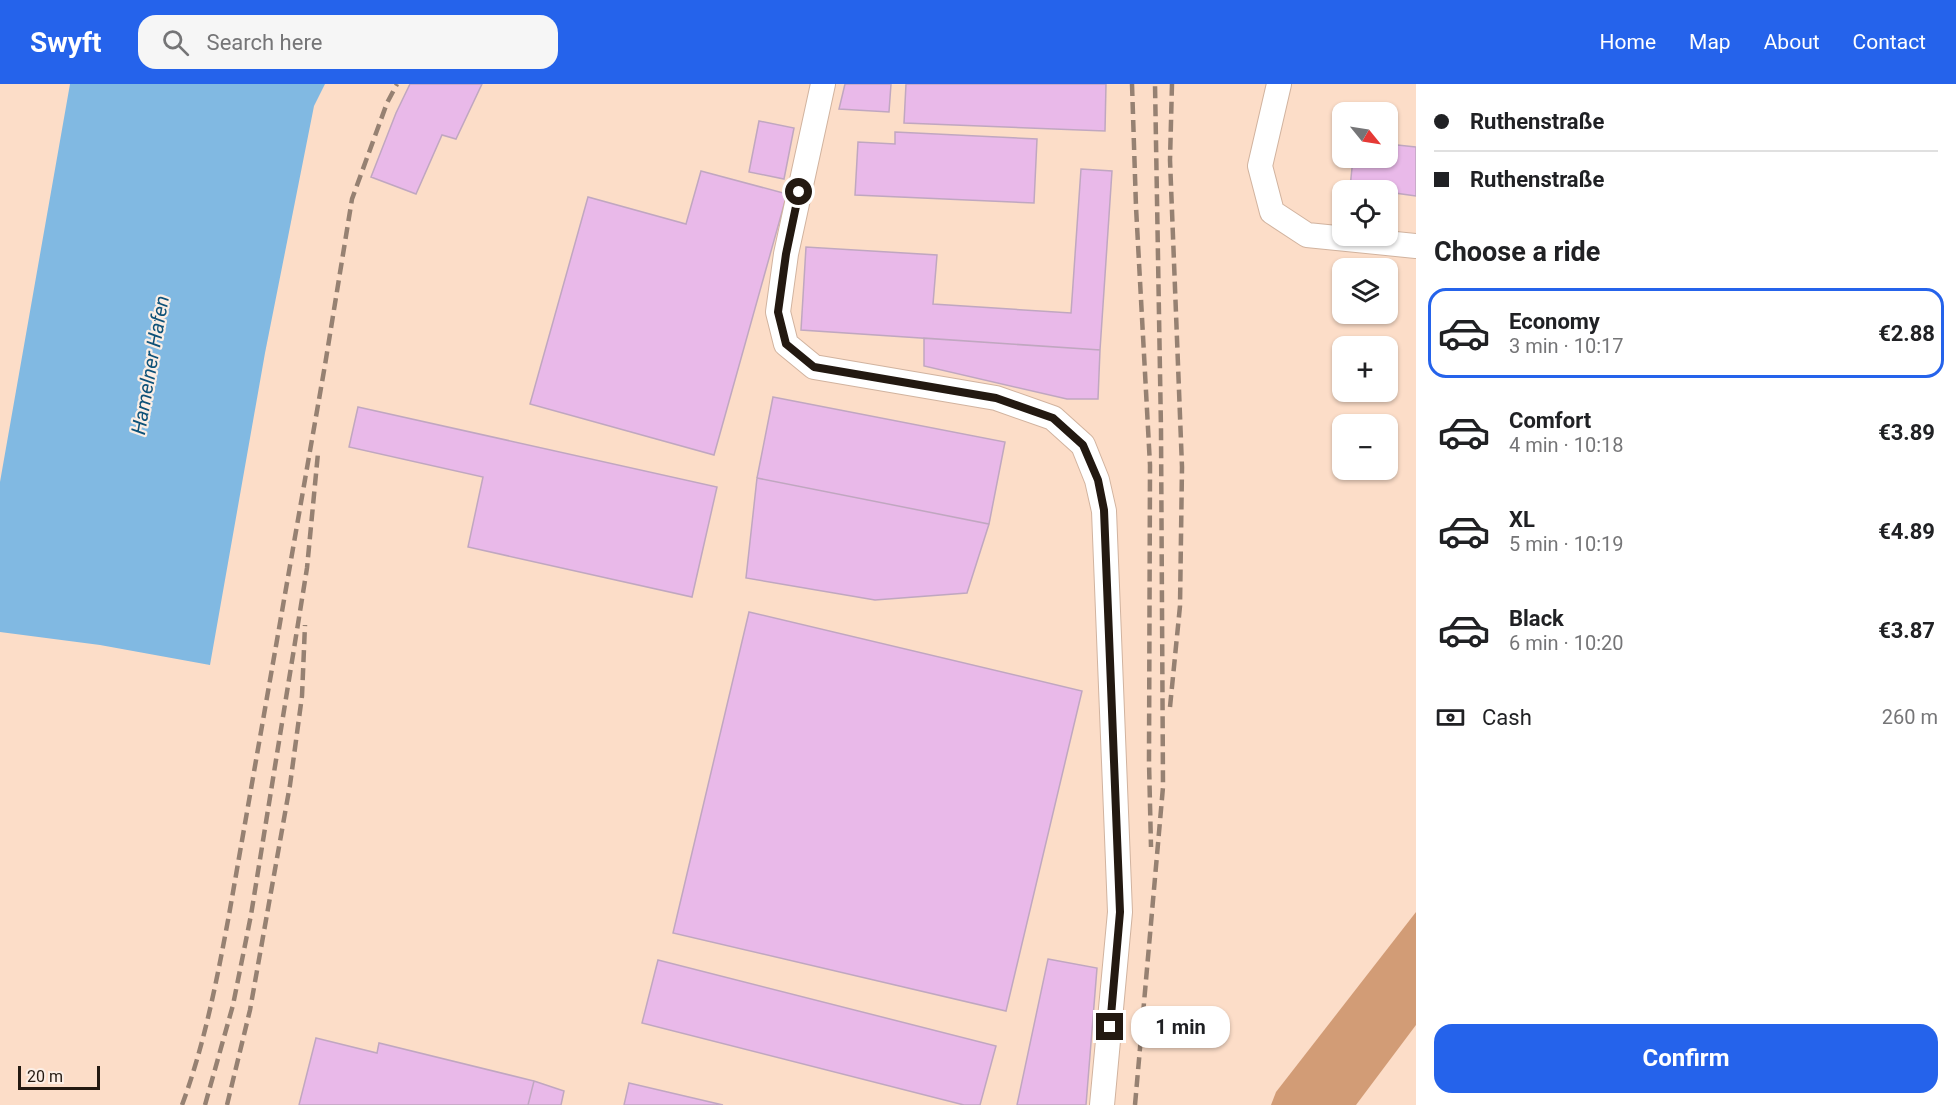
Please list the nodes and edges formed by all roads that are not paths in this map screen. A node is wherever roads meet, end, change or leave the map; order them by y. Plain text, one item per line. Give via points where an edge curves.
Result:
1 (823, 84) edge
2 (1279, 84) edge
3 (1416, 246) edge
4 (1102, 1105) edge

1 - 4 street via 784,265 778,312 786,344 814,367 996,398 1053,418 1083,445 1098,480 1104,510 1120,912
2 - 3 street via 1260,166 1272,213 1307,235

